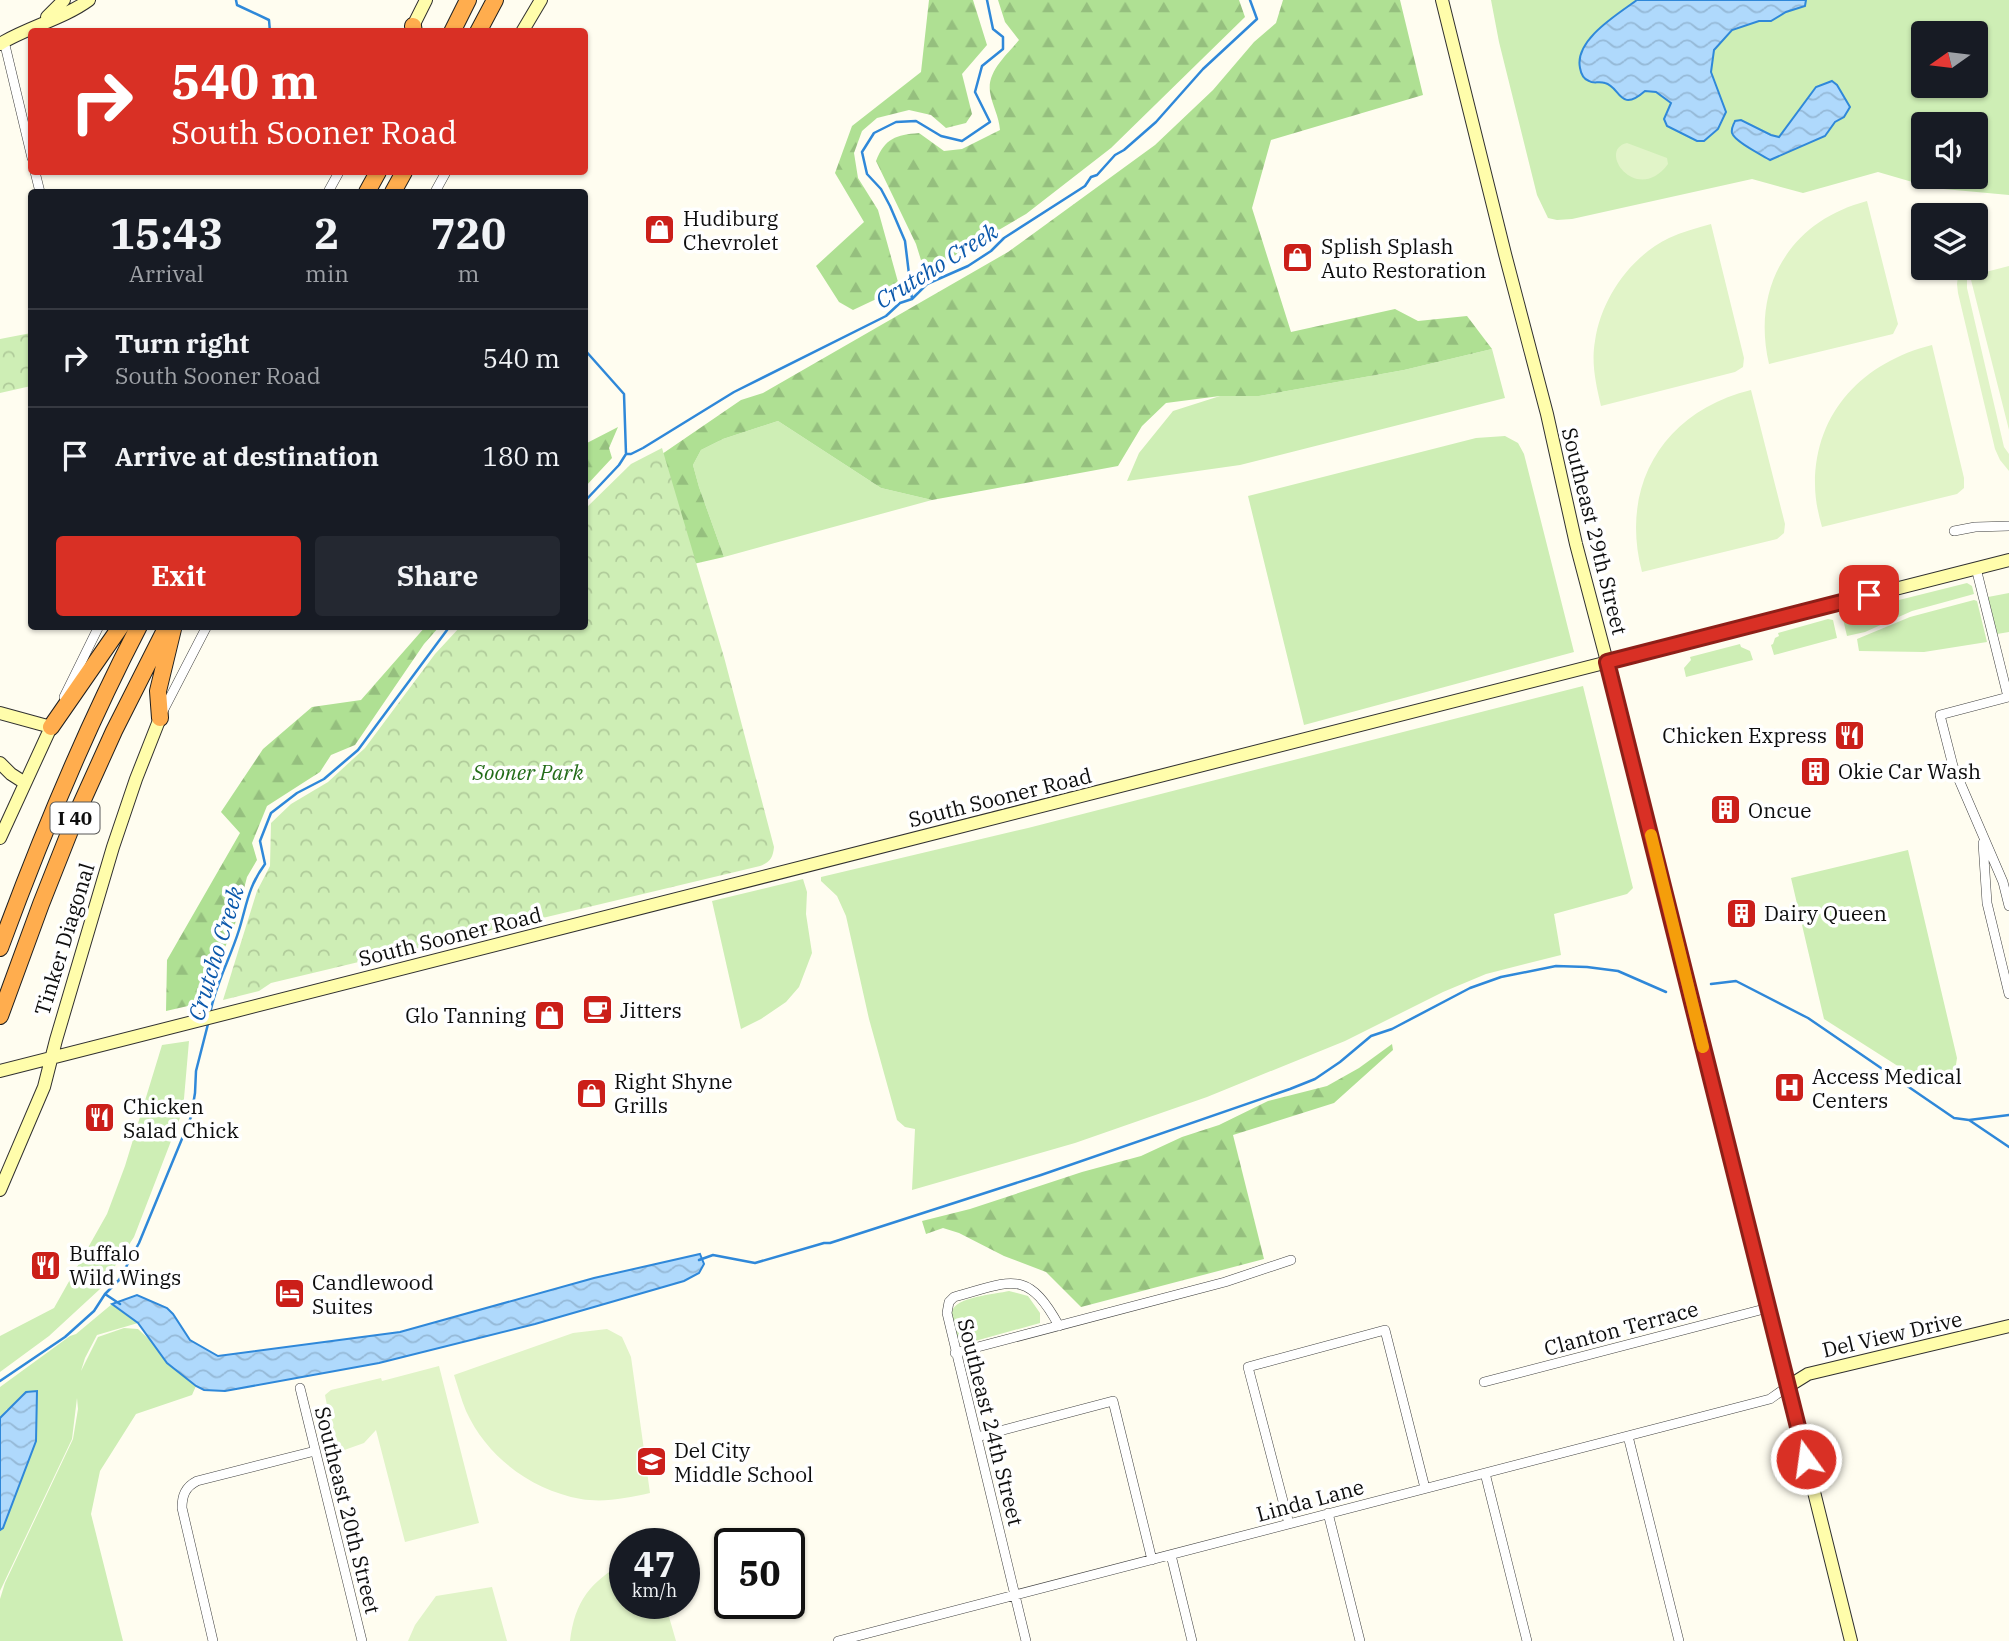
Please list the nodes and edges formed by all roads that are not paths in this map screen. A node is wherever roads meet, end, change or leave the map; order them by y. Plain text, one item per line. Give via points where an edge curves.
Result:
1 (64, 0) edge
2 (89, 0) edge
3 (426, 0) edge
4 (468, 0) edge
5 (495, 0) edge
6 (541, 0) edge
7 (1442, 0) edge
8 (42, 23) junction
9 (31, 28) edge
10 (414, 28) edge
11 (454, 28) edge
12 (480, 28) edge
13 (524, 28) edge
14 (28, 29) edge
15 (1, 42) edge
16 (28, 143) edge
17 (2009, 526) edge
18 (1954, 531) dead end
19 (2009, 560) edge
20 (1976, 568) junction
21 (97, 630) edge
22 (118, 630) edge
23 (137, 630) edge
24 (165, 630) edge
25 (173, 630) edge
26 (205, 630) edge
27 (1607, 662) junction
28 (0, 713) edge
29 (160, 718) junction
30 (51, 727) junction
31 (0, 764) edge
32 (25, 783) junction
33 (0, 838) edge
34 (1983, 838) junction
35 (2009, 906) edge
36 (0, 948) edge
37 (2009, 994) edge
38 (0, 1016) edge
39 (51, 1058) junction
40 (0, 1071) edge
41 (0, 1190) edge
42 (1291, 1260) dead end
43 (1768, 1308) junction
44 (1059, 1326) junction
45 (2009, 1326) edge
46 (955, 1353) junction
47 (1483, 1382) dead end
48 (1787, 1387) junction
49 (300, 1388) dead end
50 (1628, 1436) junction
51 (977, 1437) junction
52 (315, 1451) junction
53 (1485, 1473) junction
54 (1425, 1488) junction
55 (1328, 1513) junction
56 (1289, 1524) junction
57 (1171, 1555) junction
58 (1152, 1560) junction
59 (1015, 1595) junction
60 (859, 1638) edge
61 (213, 1641) edge
62 (362, 1641) edge
63 (838, 1641) edge
64 (1026, 1641) edge
65 (1192, 1641) edge
66 (1360, 1641) edge
67 (1527, 1641) edge
68 (1679, 1641) edge
69 (1851, 1641) edge

1 - 8 main road
2 - 8 main road
3 - 10 main road
4 - 11 highway
5 - 12 highway
6 - 13 main road
7 - 27 main road, Southeast 29th Street
8 - 9 main road
14 - 15 main road
15 - 16 street
17 - 18 street
19 - 20 main road, South Sooner Road
20 - 27 main road, South Sooner Road
20 - 34 street via 2008,697 1940,715 1954,766
21 - 30 street
22 - 30 highway
23 - 36 highway, I 40 via 89,729
24 - 38 highway, Tinker Diagonal / I 40 via 77,813
25 - 29 highway via 158,691
26 - 29 street, Tinker Diagonal
27 - 39 main road, South Sooner Road
27 - 43 main road, Southeast 29th Street
28 - 30 main road
29 - 39 main road, Tinker Diagonal via 121,824
30 - 32 main road
31 - 32 main road
32 - 33 main road
34 - 35 street
34 - 37 street via 1987,903
39 - 40 main road, South Sooner Road
39 - 41 main road, Tinker Diagonal via 44,1087
42 - 44 street
43 - 47 street, Clanton Terrace
43 - 48 main road, Southeast 29th Street
44 - 46 street
44 - 46 street, Southeast 24th Street via 1036,1291 1007,1283 948,1302
45 - 48 main road, Del View Drive via 1808,1374
46 - 51 street, Southeast 24th Street
48 - 50 street, Linda Lane via 1770,1399
48 - 69 main road, Southeast 29th Street
49 - 52 street, Southeast 20th Street
50 - 53 street, Linda Lane
50 - 68 street
51 - 58 street via 1112,1401
51 - 59 street, Southeast 24th Street
52 - 61 street via 197,1481 185,1491 182,1508
52 - 62 street, Southeast 20th Street
53 - 54 street, Linda Lane
53 - 67 street
54 - 55 street, Linda Lane
54 - 56 street via 1385,1330 1248,1367
55 - 56 street, Linda Lane
55 - 66 street
56 - 57 street, Linda Lane
57 - 58 street, Linda Lane
57 - 65 street
58 - 59 street, Linda Lane
59 - 60 street, Linda Lane
59 - 64 street, Southeast 24th Street
60 - 63 street, Linda Lane

